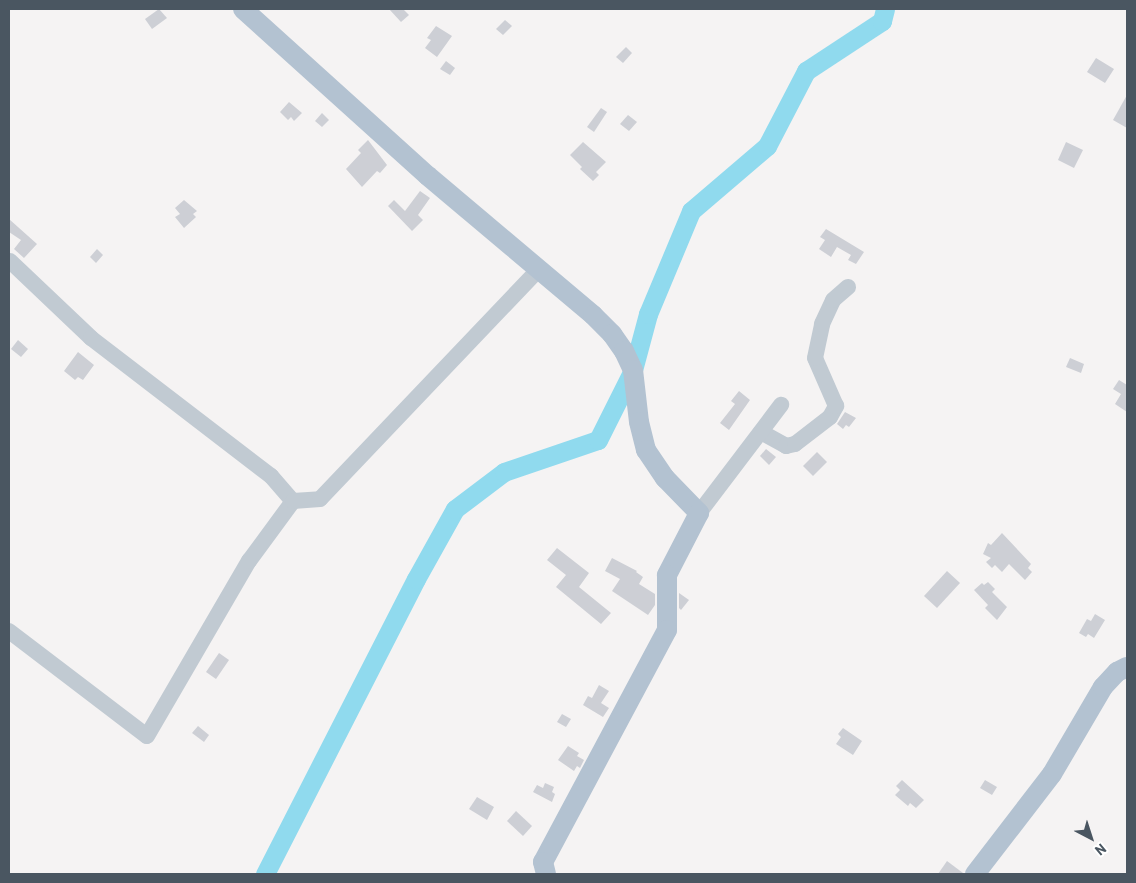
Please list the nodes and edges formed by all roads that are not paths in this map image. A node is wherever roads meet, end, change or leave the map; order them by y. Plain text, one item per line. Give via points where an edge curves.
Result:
1 (242, 9) edge
2 (10, 261) edge
3 (538, 270) junction
4 (848, 287) dead end
5 (781, 405) dead end
6 (761, 432) junction
7 (293, 501) junction
8 (700, 513) junction
9 (9, 631) edge
10 (1127, 667) edge
11 (546, 874) edge
12 (975, 874) edge

1 - 3 main road
2 - 7 street via 91,338 270,476
3 - 7 street via 320,499
3 - 8 main road via 593,315 624,351 633,370 646,450 664,478
4 - 6 street via 833,300 822,324 815,358 836,406 830,417 795,444 786,446
5 - 6 street
6 - 8 street
7 - 9 street via 249,561 147,736
8 - 11 main road via 667,575 667,630 543,862
10 - 12 main road via 1117,672 1103,687 1052,774

